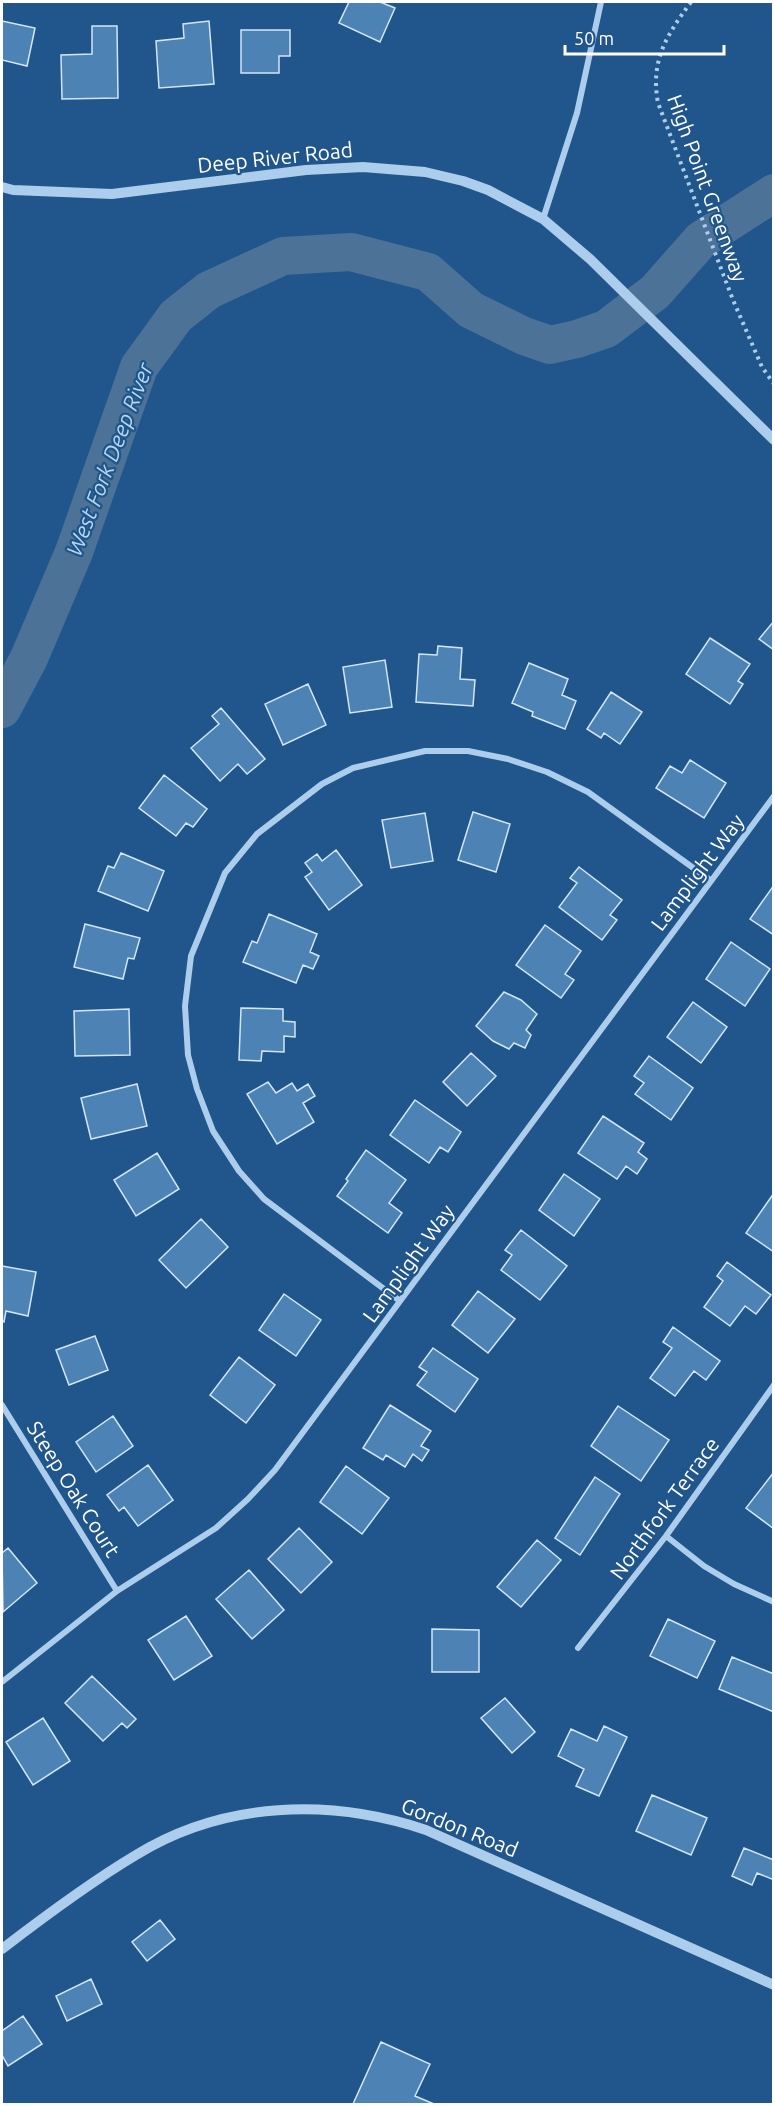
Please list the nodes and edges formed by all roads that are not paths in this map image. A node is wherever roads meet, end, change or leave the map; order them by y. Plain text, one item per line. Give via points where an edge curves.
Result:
1 (601, 2) edge
2 (2, 187) edge
3 (543, 219) junction
4 (774, 440) edge
5 (774, 796) edge
6 (710, 880) junction
7 (400, 1301) junction
8 (774, 1385) edge
9 (2, 1405) edge
10 (666, 1536) junction
11 (117, 1591) junction
12 (774, 1602) edge
13 (578, 1648) dead end
14 (2, 1682) edge
15 (2, 1949) edge
16 (774, 1985) edge

1 - 3 street via 579,105
2 - 3 street, Deep River Road via 112,194 306,170 391,168 463,181
3 - 4 street, Deep River Road via 590,259
5 - 6 street, Lamplight Way
6 - 7 street, Lamplight Way
6 - 7 street via 588,792 547,772 508,759 468,752 425,751 353,768 322,784 257,834 225,873 191,956 185,1006 188,1055 213,1131 238,1171 264,1199
7 - 11 street, Lamplight Way via 298,1440 248,1499 216,1528
8 - 10 street, Northfork Terrace
9 - 11 street, Steep Oak Court
10 - 12 street via 704,1566
10 - 13 street, Northfork Terrace
11 - 14 street, Lamplight Way
15 - 16 street, Gordon Road via 137,1854 178,1834 244,1814 297,1808 366,1814 426,1830

